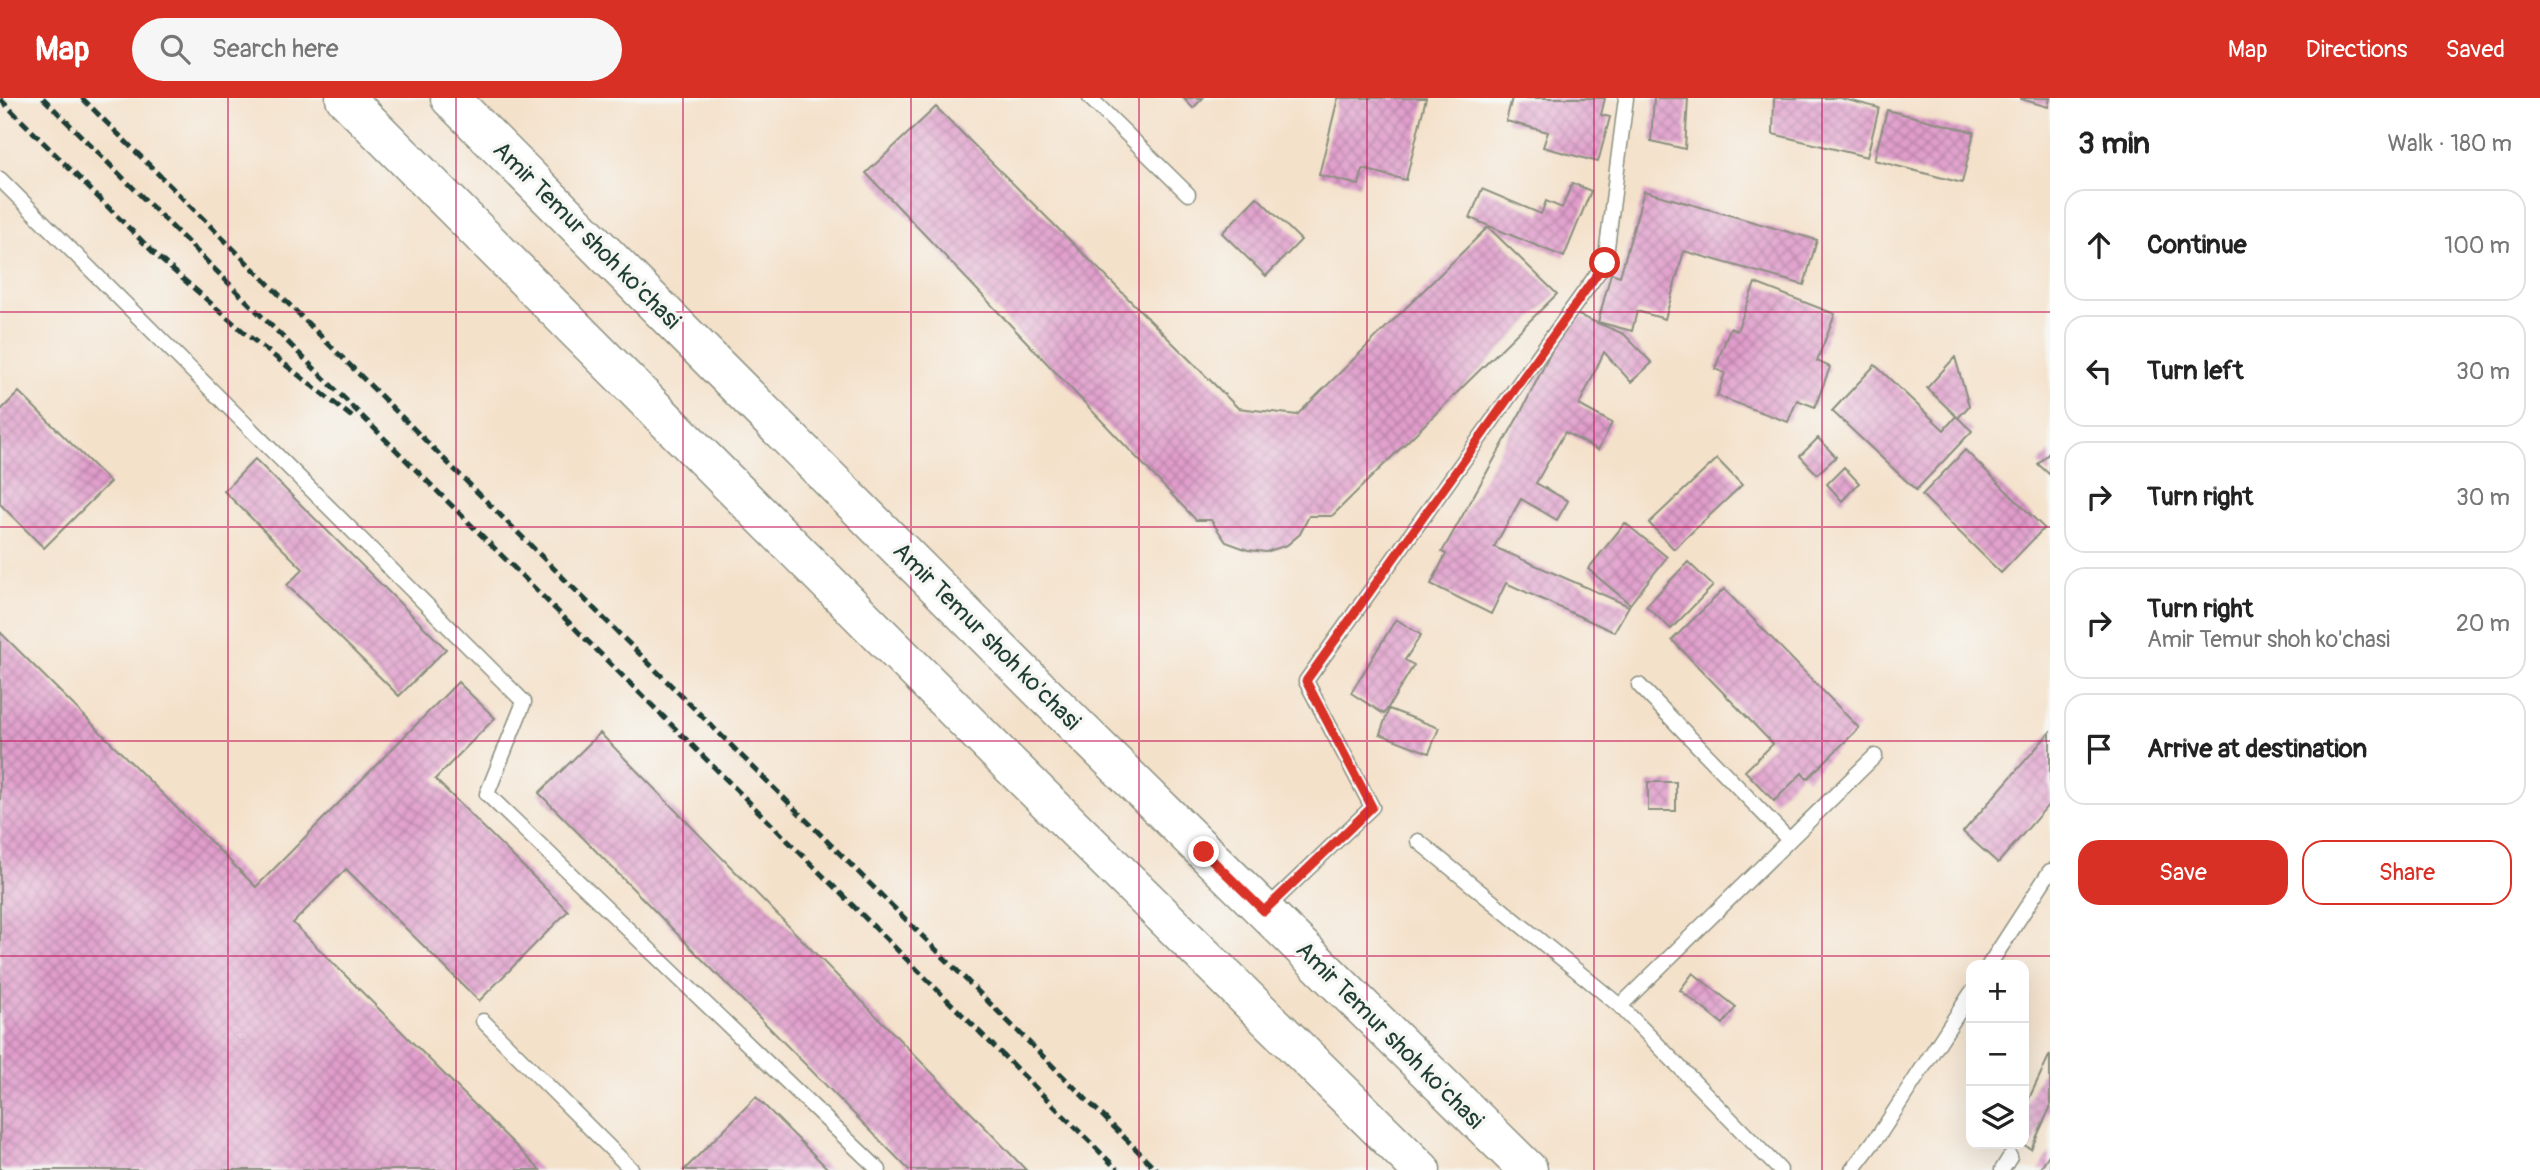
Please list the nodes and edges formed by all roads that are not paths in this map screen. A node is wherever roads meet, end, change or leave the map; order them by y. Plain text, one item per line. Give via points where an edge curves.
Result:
1 (345, 98) edge
2 (450, 98) edge
3 (1090, 98) edge
4 (1626, 98) edge
5 (0, 179) edge
6 (1188, 194) dead end
7 (1639, 685) dead end
8 (1875, 756) dead end
9 (1789, 840) junction
10 (1418, 841) dead end
11 (2050, 871) edge
12 (1264, 911) junction
13 (1992, 960) edge
14 (1966, 1001) edge
15 (1620, 1006) junction
16 (482, 1021) dead end
17 (1776, 1169) edge
18 (632, 1170) edge
19 (879, 1170) edge
20 (1421, 1170) edge
21 (1528, 1170) edge
22 (1852, 1170) edge

1 - 20 main road
2 - 12 main road, Amir Temur shoh ko'chasi
3 - 6 lane
4 - 12 lane via 1605,263 1306,681 1372,807
5 - 19 lane via 524,702 487,794
7 - 9 lane
8 - 9 lane
9 - 15 lane
10 - 15 lane
11 - 13 lane
12 - 21 main road, Amir Temur shoh ko'chasi
14 - 22 lane
15 - 17 lane
16 - 18 lane

